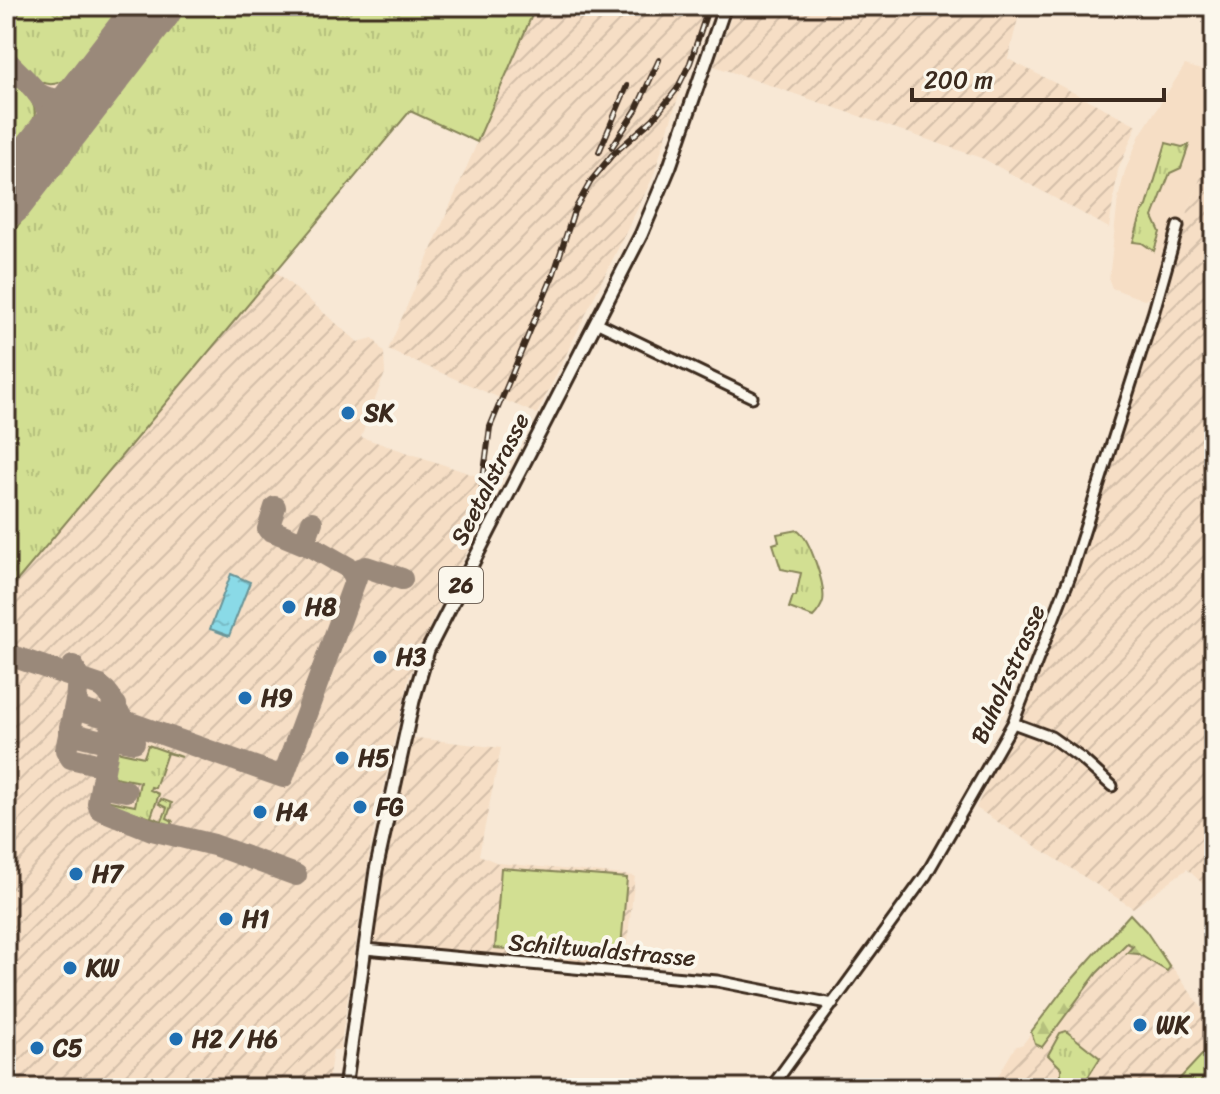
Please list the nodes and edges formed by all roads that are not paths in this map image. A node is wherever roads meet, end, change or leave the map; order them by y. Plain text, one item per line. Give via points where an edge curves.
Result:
1 (725, 6) edge
2 (1178, 226) dead end
3 (598, 323) junction
4 (752, 397) dead end
5 (1013, 723) junction
6 (1112, 786) dead end
7 (365, 949) junction
8 (833, 1004) junction
9 (345, 1088) edge
10 (771, 1088) edge

1 - 3 main road, Seetalstrasse / 26 via 657,201
2 - 5 street, Buholzstrasse via 1070,576
3 - 4 street
3 - 7 main road, Seetalstrasse / 26 via 428,650 379,857
5 - 6 street via 1051,737
5 - 8 street, Buholzstrasse via 926,875
7 - 8 street, Schiltwaldstrasse via 717,981
7 - 9 main road, Seetalstrasse / 26
8 - 10 street, Buholzstrasse

